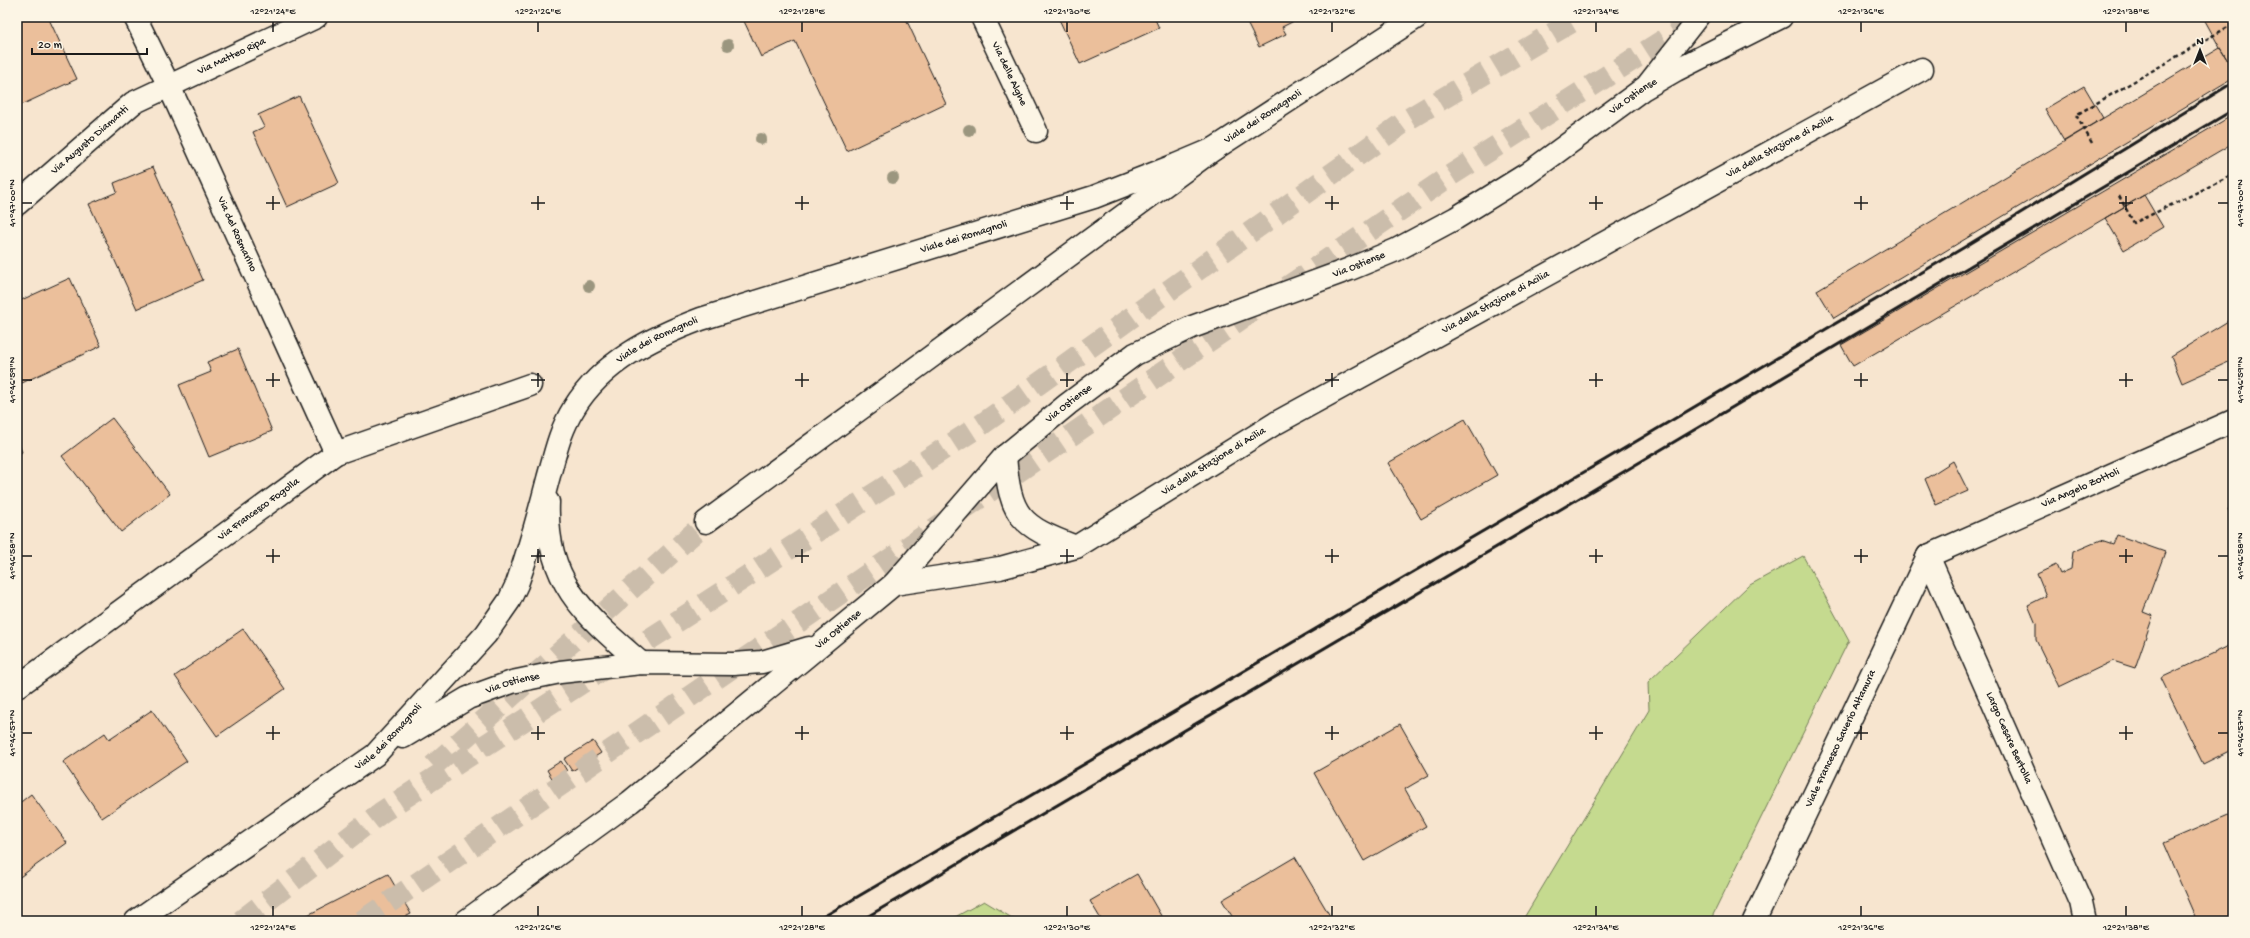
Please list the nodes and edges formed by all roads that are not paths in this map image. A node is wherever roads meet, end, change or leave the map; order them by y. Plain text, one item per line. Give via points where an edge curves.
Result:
1 (135, 17) edge
2 (316, 17) edge
3 (982, 17) edge
4 (1417, 17) edge
5 (1699, 17) edge
6 (1781, 17) edge
7 (1922, 69) dead end
8 (169, 86) junction
9 (1643, 89) junction
10 (1036, 131) dead end
11 (1214, 149) junction
12 (17, 204) edge
13 (530, 385) dead end
14 (2233, 421) edge
15 (336, 453) junction
16 (1005, 456) junction
17 (549, 477) junction
18 (706, 522) tunnel mouth
19 (1076, 547) junction
20 (1928, 556) junction
21 (894, 584) junction
22 (822, 644) junction
23 (640, 662) junction
24 (17, 688) edge
25 (375, 755) junction
26 (136, 921) edge
27 (466, 921) edge
28 (1754, 921) edge
29 (2085, 921) edge

1 - 8 main road, Via del Rosmarino
2 - 8 main road, Via Matteo Ripa
3 - 10 main road, Via delle Alghe
4 - 11 main road, Viale dei Romagnoli
5 - 9 lane
6 - 9 main road, Via Ostiense
7 - 19 main road, Via della Stazione di Acilia via 1276,423
8 - 12 main road, Via Augusto Diamanti via 133,103
8 - 15 main road, Via del Rosmarino
9 - 16 main road, Via Ostiense via 1527,174 1456,218 1396,250 1192,326 1135,354 1068,404
11 - 17 main road, Viale dei Romagnoli via 1094,197 702,319 646,342 604,372 584,393 560,435
11 - 18 main road
13 - 15 main road, Via Francesco Fogolla
14 - 20 main road, Via Angelo Zottoli
15 - 24 main road, Via Francesco Fogolla
16 - 19 main road via 1009,487 1021,517 1041,533
16 - 21 main road, Via Ostiense
17 - 23 main road, Viale dei Romagnoli via 550,536 562,579 579,605 599,627
17 - 25 main road, Viale dei Romagnoli via 523,568 509,601 486,634
19 - 21 main road, Via della Stazione di Acilia via 1000,568
20 - 28 main road, Viale Francesco Saverio Altamura
20 - 29 main road, Largo Cesare Bertolla via 2080,902
21 - 22 main road, Via Ostiense
22 - 23 main road, Via Ostiense via 762,662
22 - 27 main road via 630,802
23 - 25 main road, Via Ostiense via 560,672 500,685 450,706
25 - 26 main road, Viale dei Romagnoli

